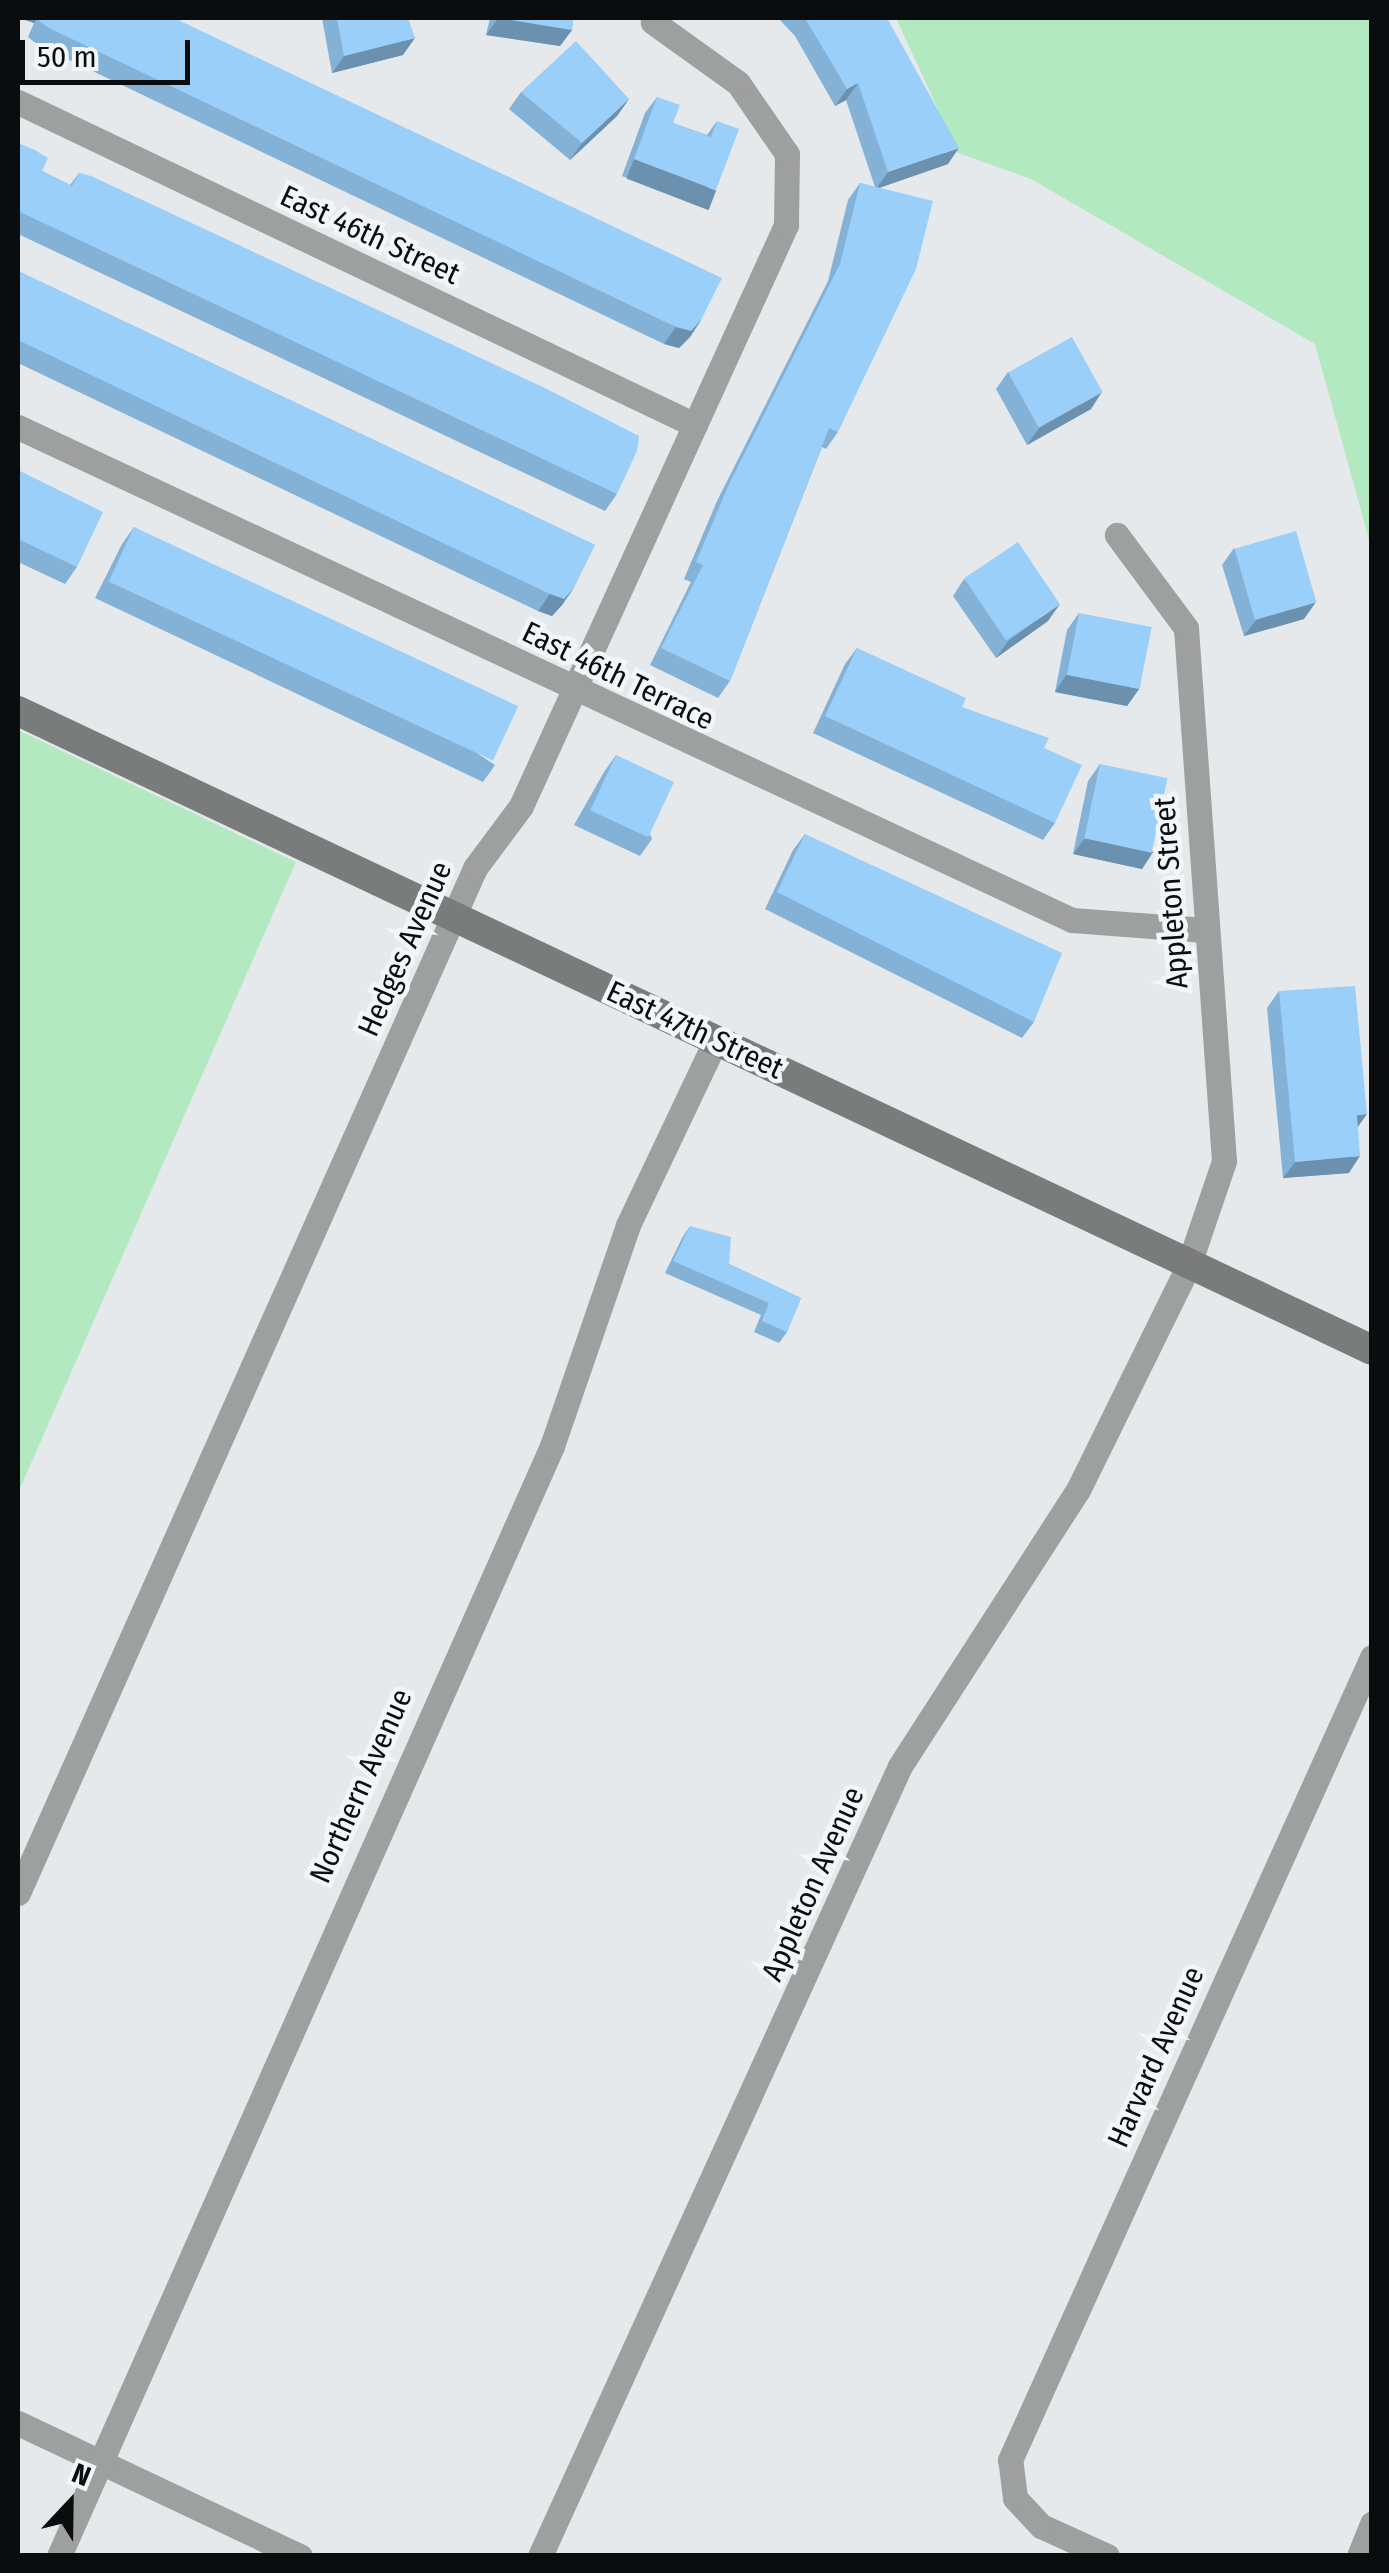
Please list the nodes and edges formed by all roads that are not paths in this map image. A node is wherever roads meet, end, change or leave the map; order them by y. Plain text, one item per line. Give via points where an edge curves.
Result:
1 (654, 22) dead end
2 (18, 102) edge
3 (694, 425) junction
4 (18, 427) edge
5 (1117, 535) dead end
6 (573, 691) junction
7 (18, 711) edge
8 (456, 918) junction
9 (1206, 930) junction
10 (716, 1040) junction
11 (1189, 1264) junction
12 (1372, 1350) edge
13 (1372, 1656) edge
14 (18, 1893) edge
15 (18, 2423) edge
16 (99, 2461) junction
17 (1372, 2523) edge
18 (60, 2556) edge
19 (300, 2556) edge
20 (540, 2556) edge
21 (1107, 2556) edge
22 (1359, 2556) edge

1 - 3 street, Hedges Avenue via 738,84 787,154 786,225
2 - 3 street, East 46th Street
3 - 6 street, Hedges Avenue
4 - 6 street, East 46th Terrace
5 - 9 street, Appleton Street via 1186,628
6 - 8 street, Hedges Avenue
6 - 9 street, East 46th Terrace via 1072,920
7 - 8 main road, East 47th Street
8 - 10 main road, East 47th Street
8 - 14 street, Hedges Avenue
9 - 11 street, Appleton Street via 1224,1161
10 - 11 main road, East 47th Street
10 - 16 street, Northern Avenue via 628,1225 552,1446
11 - 12 main road, East 47th Street
11 - 20 street, Appleton Avenue via 1078,1490 900,1766
13 - 21 street, Harvard Avenue via 1010,2460 1013,2485 1041,2526
15 - 16 street
16 - 18 street, Northern Avenue
16 - 19 street
17 - 22 street

